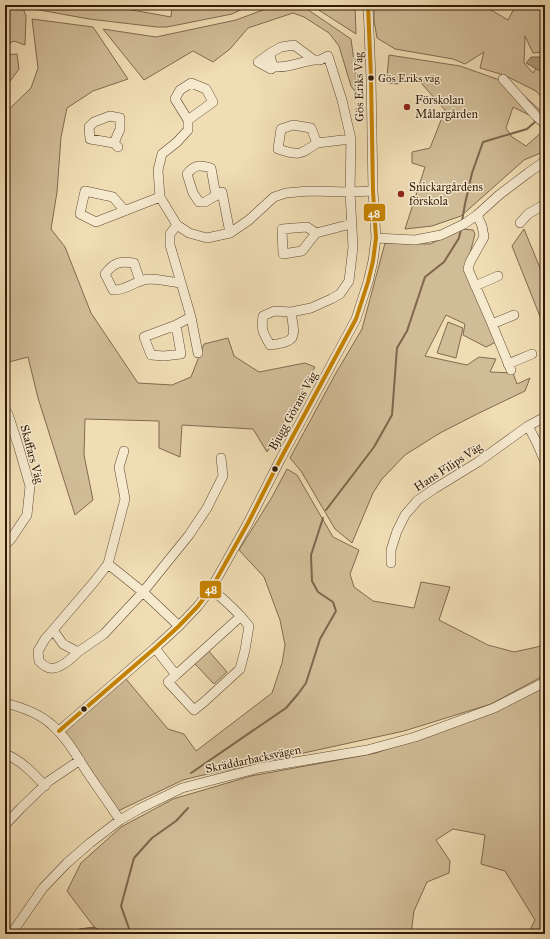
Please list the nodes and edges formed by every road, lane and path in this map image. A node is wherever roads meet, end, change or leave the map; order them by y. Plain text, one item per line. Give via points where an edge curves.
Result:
1 (368, 5) edge
2 (272, 52) junction
3 (314, 60) junction
4 (274, 67) junction
5 (503, 79) dead end
6 (188, 120) dead end
7 (541, 120) edge
8 (351, 139) junction
9 (317, 143) dead end
10 (545, 161) edge
11 (373, 191) junction
12 (350, 192) junction
13 (216, 196) dead end
14 (160, 197) junction
15 (545, 204) edge
16 (125, 211) junction
17 (477, 215) junction
18 (520, 223) dead end
19 (351, 224) junction
20 (177, 225) junction
21 (316, 233) dead end
22 (230, 234) junction
23 (376, 238) junction
24 (498, 276) dead end
25 (140, 281) dead end
26 (180, 283) junction
27 (475, 286) junction
28 (291, 312) dead end
29 (514, 315) dead end
30 (191, 317) junction
31 (176, 324) junction
32 (492, 324) junction
33 (198, 353) dead end
34 (532, 354) dead end
35 (5, 412) edge
36 (545, 417) edge
37 (528, 426) junction
38 (124, 451) dead end
39 (221, 458) dead end
40 (545, 462) edge
41 (5, 545) edge
42 (391, 563) dead end
43 (108, 564) junction
44 (211, 589) junction
45 (143, 592) junction
46 (241, 616) junction
47 (179, 626) junction
48 (53, 630) junction
49 (155, 648) junction
50 (78, 652) junction
51 (176, 675) junction
52 (545, 682) edge
53 (5, 703) edge
54 (59, 732) junction
55 (5, 754) edge
56 (80, 760) junction
57 (45, 786) junction
58 (120, 820) junction
59 (5, 825) edge
60 (12, 934) edge

1 - 11 street, Gös Eriks Väg
2 - 3 street via 281,47 294,45
2 - 4 street via 270,58
2 - 4 street via 258,62 271,69
3 - 4 street, Gös Eriks Väg via 282,68
3 - 8 street, Gös Eriks Väg via 328,56
5 - 7 street
6 - 14 street via 188,130 162,154 158,170
8 - 9 street, Gös Eriks Väg
8 - 12 street, Gös Eriks Väg
10 - 17 street
11 - 12 street
11 - 23 street
12 - 19 street, Gös Eriks Väg
12 - 22 street via 309,191 274,197
13 - 22 street via 222,192
14 - 16 street
14 - 20 street
15 - 18 street via 528,214
16 - 16 street via 96,222 80,214 85,191 113,197
17 - 23 street via 441,235 415,240
17 - 27 street via 484,237 468,270
19 - 21 street
19 - 28 street, Gös Eriks Väg via 353,247 349,281 340,294 331,300
20 - 22 street via 189,233 207,238
20 - 26 street via 170,234 170,245
23 - 44 street, Bjugg Görans Väg via 368,282 356,319
24 - 27 street
25 - 26 street via 149,279
26 - 30 street
27 - 32 street
29 - 32 street
30 - 31 street
30 - 33 street
31 - 31 street via 144,337 151,355 181,354
32 - 34 street via 509,367
35 - 41 street, Skaffars Väg via 8,414 30,486 27,515
36 - 37 street, Hans Filips Väg
37 - 40 street
37 - 42 street, Hans Filips Väg via 418,500 405,515 397,531 391,550
38 - 43 street via 120,467 125,500
39 - 45 street via 223,476 207,508 189,535
43 - 45 street
43 - 48 street
44 - 46 street
44 - 47 street, Bjugg Görans Väg
45 - 47 street
45 - 50 street via 104,634
46 - 51 street
46 - 51 street via 249,626 240,669 194,710 168,682
47 - 49 street, Bjugg Görans Väg
48 - 50 street via 63,644
48 - 50 street via 38,651 39,661 48,668 56,668
49 - 51 street
49 - 54 street, Bjugg Görans Väg
52 - 58 street, Skräddarbacksvägen via 494,708 415,736 366,750 259,768 182,788
53 - 54 street via 37,715
54 - 56 street
55 - 57 street via 30,771
56 - 57 street
56 - 58 street
57 - 59 street
58 - 60 street, Skräddarbacksvägen via 66,863 43,888

